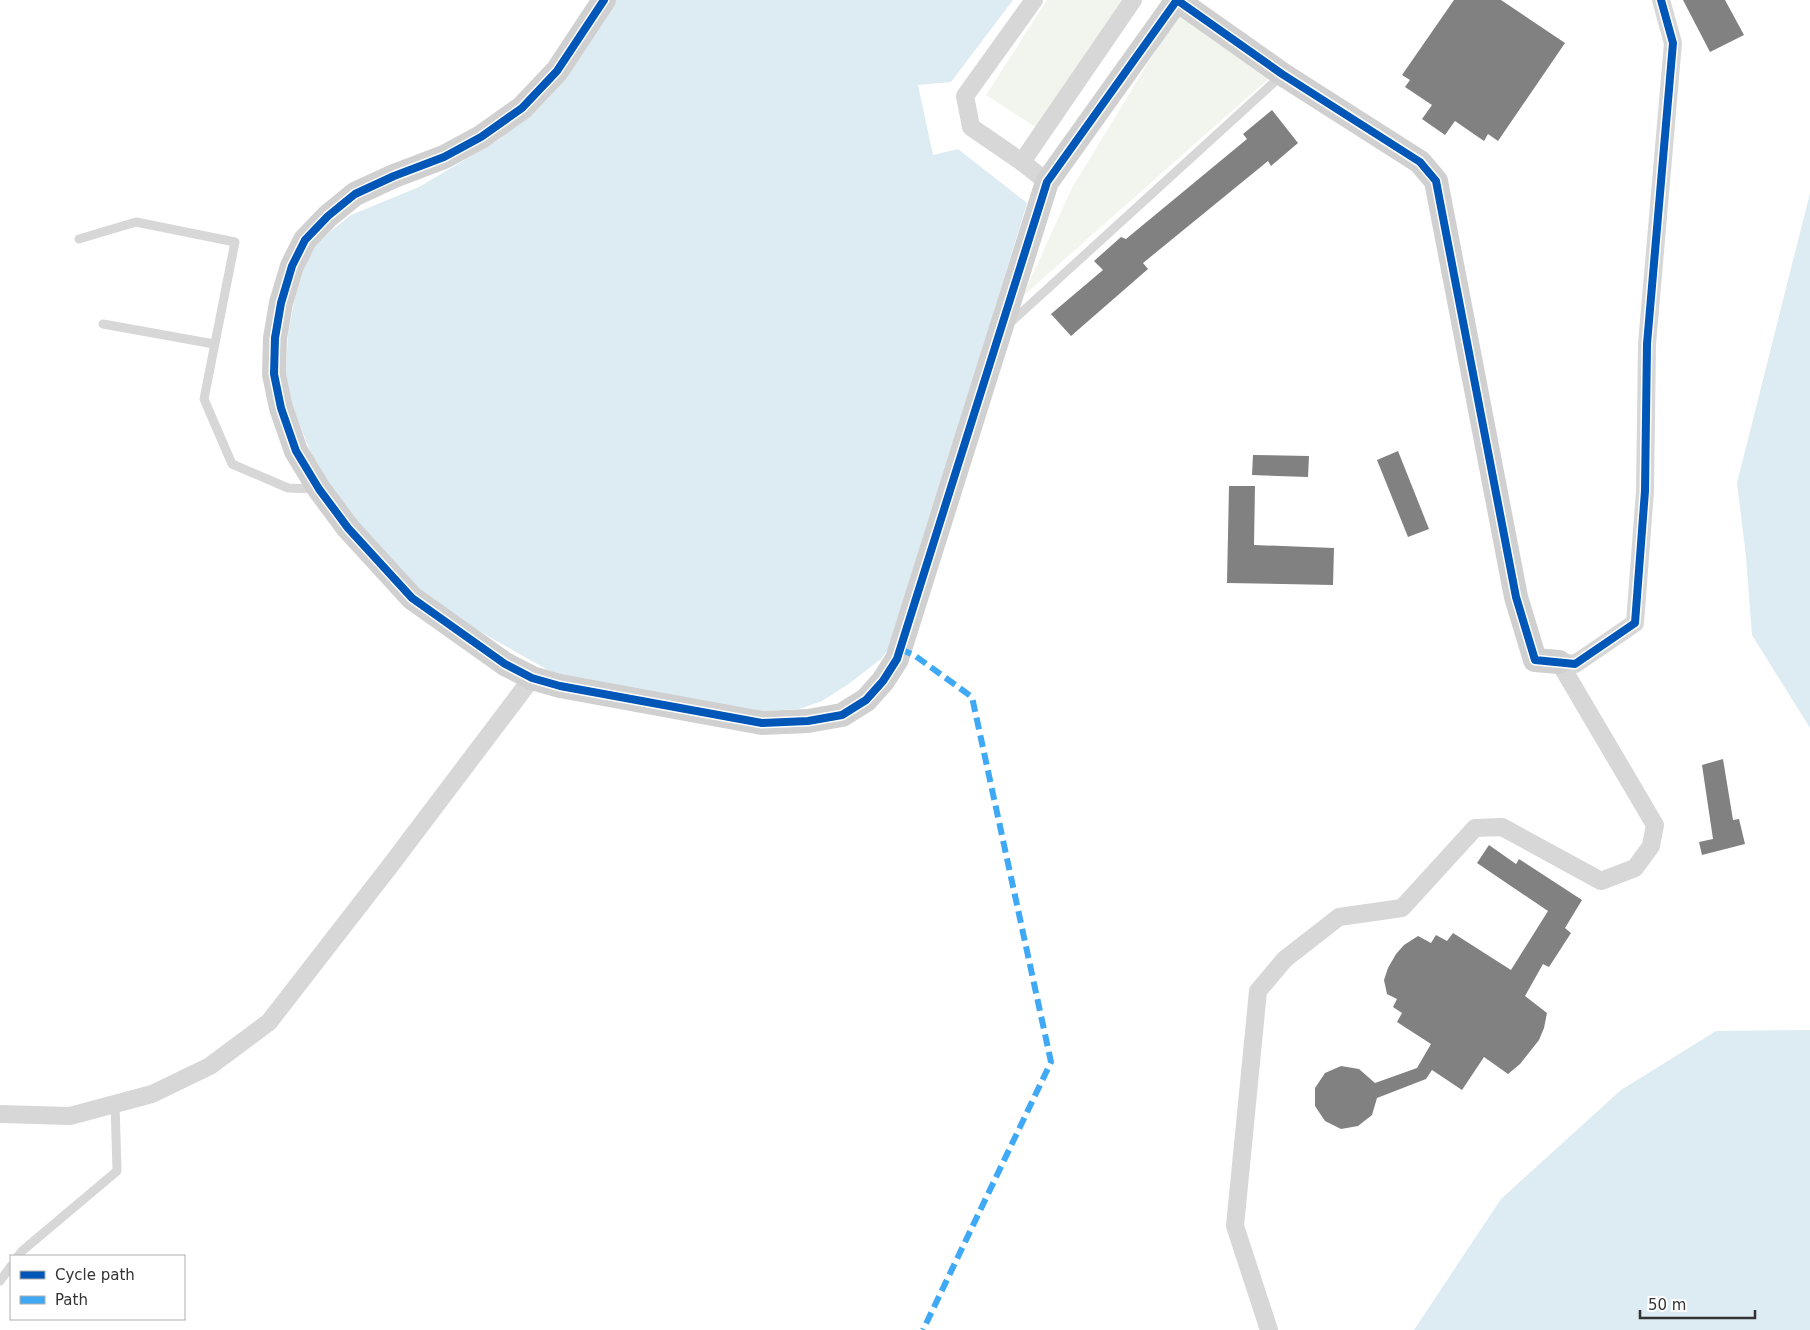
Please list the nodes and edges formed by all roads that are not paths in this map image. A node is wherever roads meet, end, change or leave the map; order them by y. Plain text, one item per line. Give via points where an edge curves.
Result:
1 (604, 0) edge
2 (1034, 0) edge
3 (1133, 0) edge
4 (1177, 0) edge
5 (1661, 0) edge
6 (1282, 74) junction
7 (1022, 162) junction
8 (1047, 182) junction
9 (79, 239) dead end
10 (103, 324) dead end
11 (998, 334) junction
12 (214, 344) junction
13 (318, 489) junction
14 (1559, 662) junction
15 (532, 678) junction
16 (116, 1103) junction
17 (0, 1114) edge
18 (19, 1255) edge
19 (10, 1267) edge
20 (0, 1281) edge
21 (1269, 1330) edge

1 - 13 street via 557,71 522,108 481,137 444,157 355,194 305,240 292,266 281,304 275,338 274,374 281,408 296,451
2 - 7 street via 966,96 971,127
3 - 7 street
4 - 6 street
4 - 8 street
5 - 14 street via 1673,43 1647,344 1645,490 1634,623 1575,664
6 - 11 lane
6 - 14 street via 1420,162 1436,180 1516,597 1535,660
7 - 8 street
8 - 11 street
9 - 12 lane via 136,222 235,242
10 - 12 lane
11 - 15 street via 897,659 866,700 842,715 808,721 762,723 581,691
12 - 13 lane via 204,399 232,464 288,488
13 - 15 street via 348,528 412,598 505,664
14 - 21 street via 1655,825 1651,846 1635,868 1601,881 1502,827 1474,828 1402,908 1339,917 1285,959 1258,991 1235,1226
15 - 16 street via 269,1022 210,1066 152,1094
16 - 17 street via 70,1116
16 - 18 lane via 117,1171
19 - 20 lane

